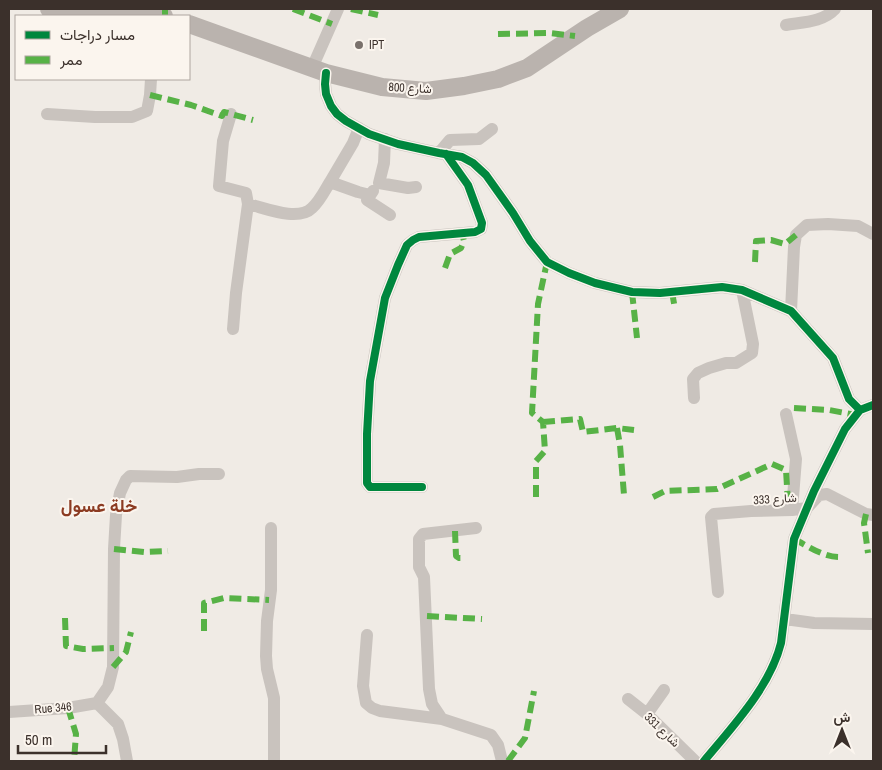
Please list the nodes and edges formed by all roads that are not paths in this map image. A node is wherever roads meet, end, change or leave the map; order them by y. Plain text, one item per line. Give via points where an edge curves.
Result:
1 (49, 9) edge
2 (338, 9) edge
3 (620, 9) edge
4 (835, 9) edge
5 (142, 15) edge
6 (190, 24) edge
7 (786, 25) dead end
8 (319, 71) junction
9 (150, 80) edge
10 (47, 114) dead end
11 (230, 114) dead end
12 (359, 128) junction
13 (492, 129) dead end
14 (385, 139) junction
15 (442, 154) junction
16 (330, 182) junction
17 (378, 183) junction
18 (416, 187) dead end
19 (370, 195) junction
20 (248, 204) junction
21 (390, 215) dead end
22 (872, 239) edge
23 (742, 290) junction
24 (791, 311) junction
25 (233, 329) dead end
26 (694, 398) dead end
27 (873, 405) edge
28 (860, 410) junction
29 (786, 414) dead end
30 (219, 474) dead end
31 (422, 488) dead end
32 (807, 508) junction
33 (792, 510) junction
34 (873, 515) edge
35 (271, 528) dead end
36 (476, 528) dead end
37 (718, 592) dead end
38 (784, 619) junction
39 (873, 624) edge
40 (367, 635) dead end
41 (664, 690) dead end
42 (628, 699) dead end
43 (97, 703) junction
44 (9, 712) edge
45 (647, 714) junction
46 (442, 719) junction
47 (127, 761) edge
48 (274, 761) edge
49 (502, 761) edge
50 (695, 761) edge
51 (704, 761) edge

1 - 5 main road
2 - 8 street
3 - 8 main road, شارع 800 via 527,68 498,79 426,91 382,86
4 - 7 street via 823,19
6 - 8 main road, شارع 800
8 - 12 street via 331,106 337,114
9 - 10 street via 147,111 132,117
11 - 20 street via 223,141 219,186 246,193
12 - 14 street
12 - 16 street
13 - 15 street via 479,139 450,140
14 - 15 street
14 - 17 street via 384,163
15 - 23 street via 462,157 480,169 547,262 569,273 632,292 660,293 722,287
15 - 31 street via 468,185 482,223 481,229 419,237 407,245 385,298 370,381 367,483 370,487
16 - 19 street
16 - 20 street via 312,209 299,214
17 - 18 street
17 - 19 street
19 - 21 street via 367,200
20 - 25 street
22 - 24 street via 858,226 807,225 796,235
23 - 24 street
23 - 26 street via 752,353 736,363 726,363 698,373 693,379
24 - 28 street via 833,358 849,398
27 - 28 street
28 - 32 street via 845,429
29 - 33 street via 796,458
30 - 43 street via 177,478 130,476 126,480 116,515 113,666 108,687
32 - 33 street, شارع 333
32 - 34 street, شارع 333 via 819,495 827,494
32 - 38 street via 794,539
33 - 37 street, شارع 333 via 714,514 711,517
35 - 48 street via 266,656 274,698
36 - 46 street via 423,534 419,539 429,689 432,704
38 - 39 street
38 - 51 street via 782,643 770,673
40 - 46 street via 363,686 366,703 380,710
41 - 45 street
42 - 45 street, شارع 331
43 - 44 street, Rue 346
43 - 47 street via 118,724
45 - 50 street, شارع 331
46 - 49 street via 491,735 498,745

